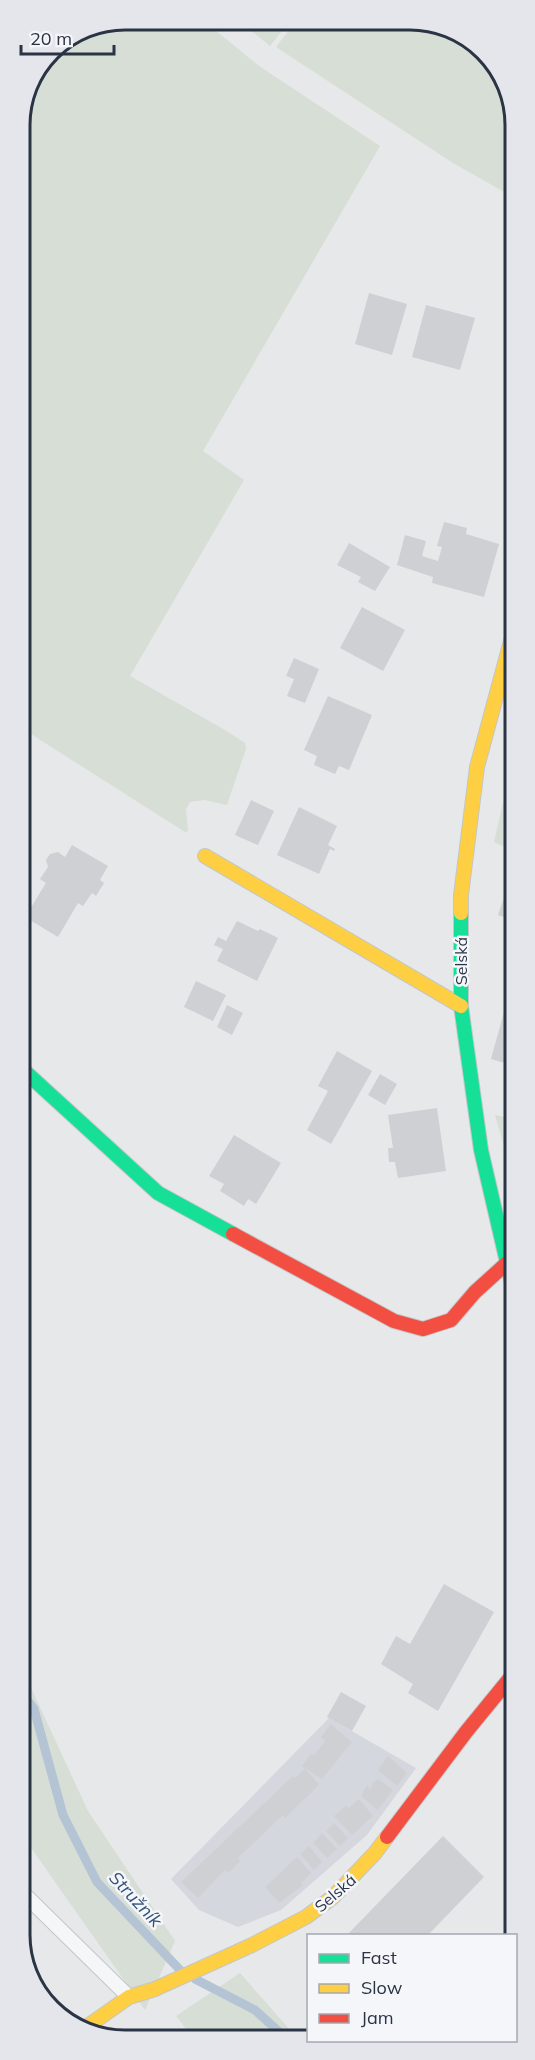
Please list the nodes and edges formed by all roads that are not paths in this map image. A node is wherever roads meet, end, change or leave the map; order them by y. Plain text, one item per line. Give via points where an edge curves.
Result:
1 (505, 663) edge
2 (205, 856) dead end
3 (461, 1006) junction
4 (30, 1075) edge
5 (505, 1254) edge
6 (505, 1265) edge
7 (505, 1684) edge
8 (30, 1900) edge
9 (129, 1997) junction
10 (91, 2024) edge

1 - 3 street, Selská via 477,767 461,895
2 - 3 street
3 - 5 street, Selská via 481,1149
4 - 6 street via 158,1193 394,1321 423,1329 451,1320
7 - 9 street, Selská via 375,1853 333,1897 306,1917 155,1989
8 - 9 lane
9 - 10 street, Selská

